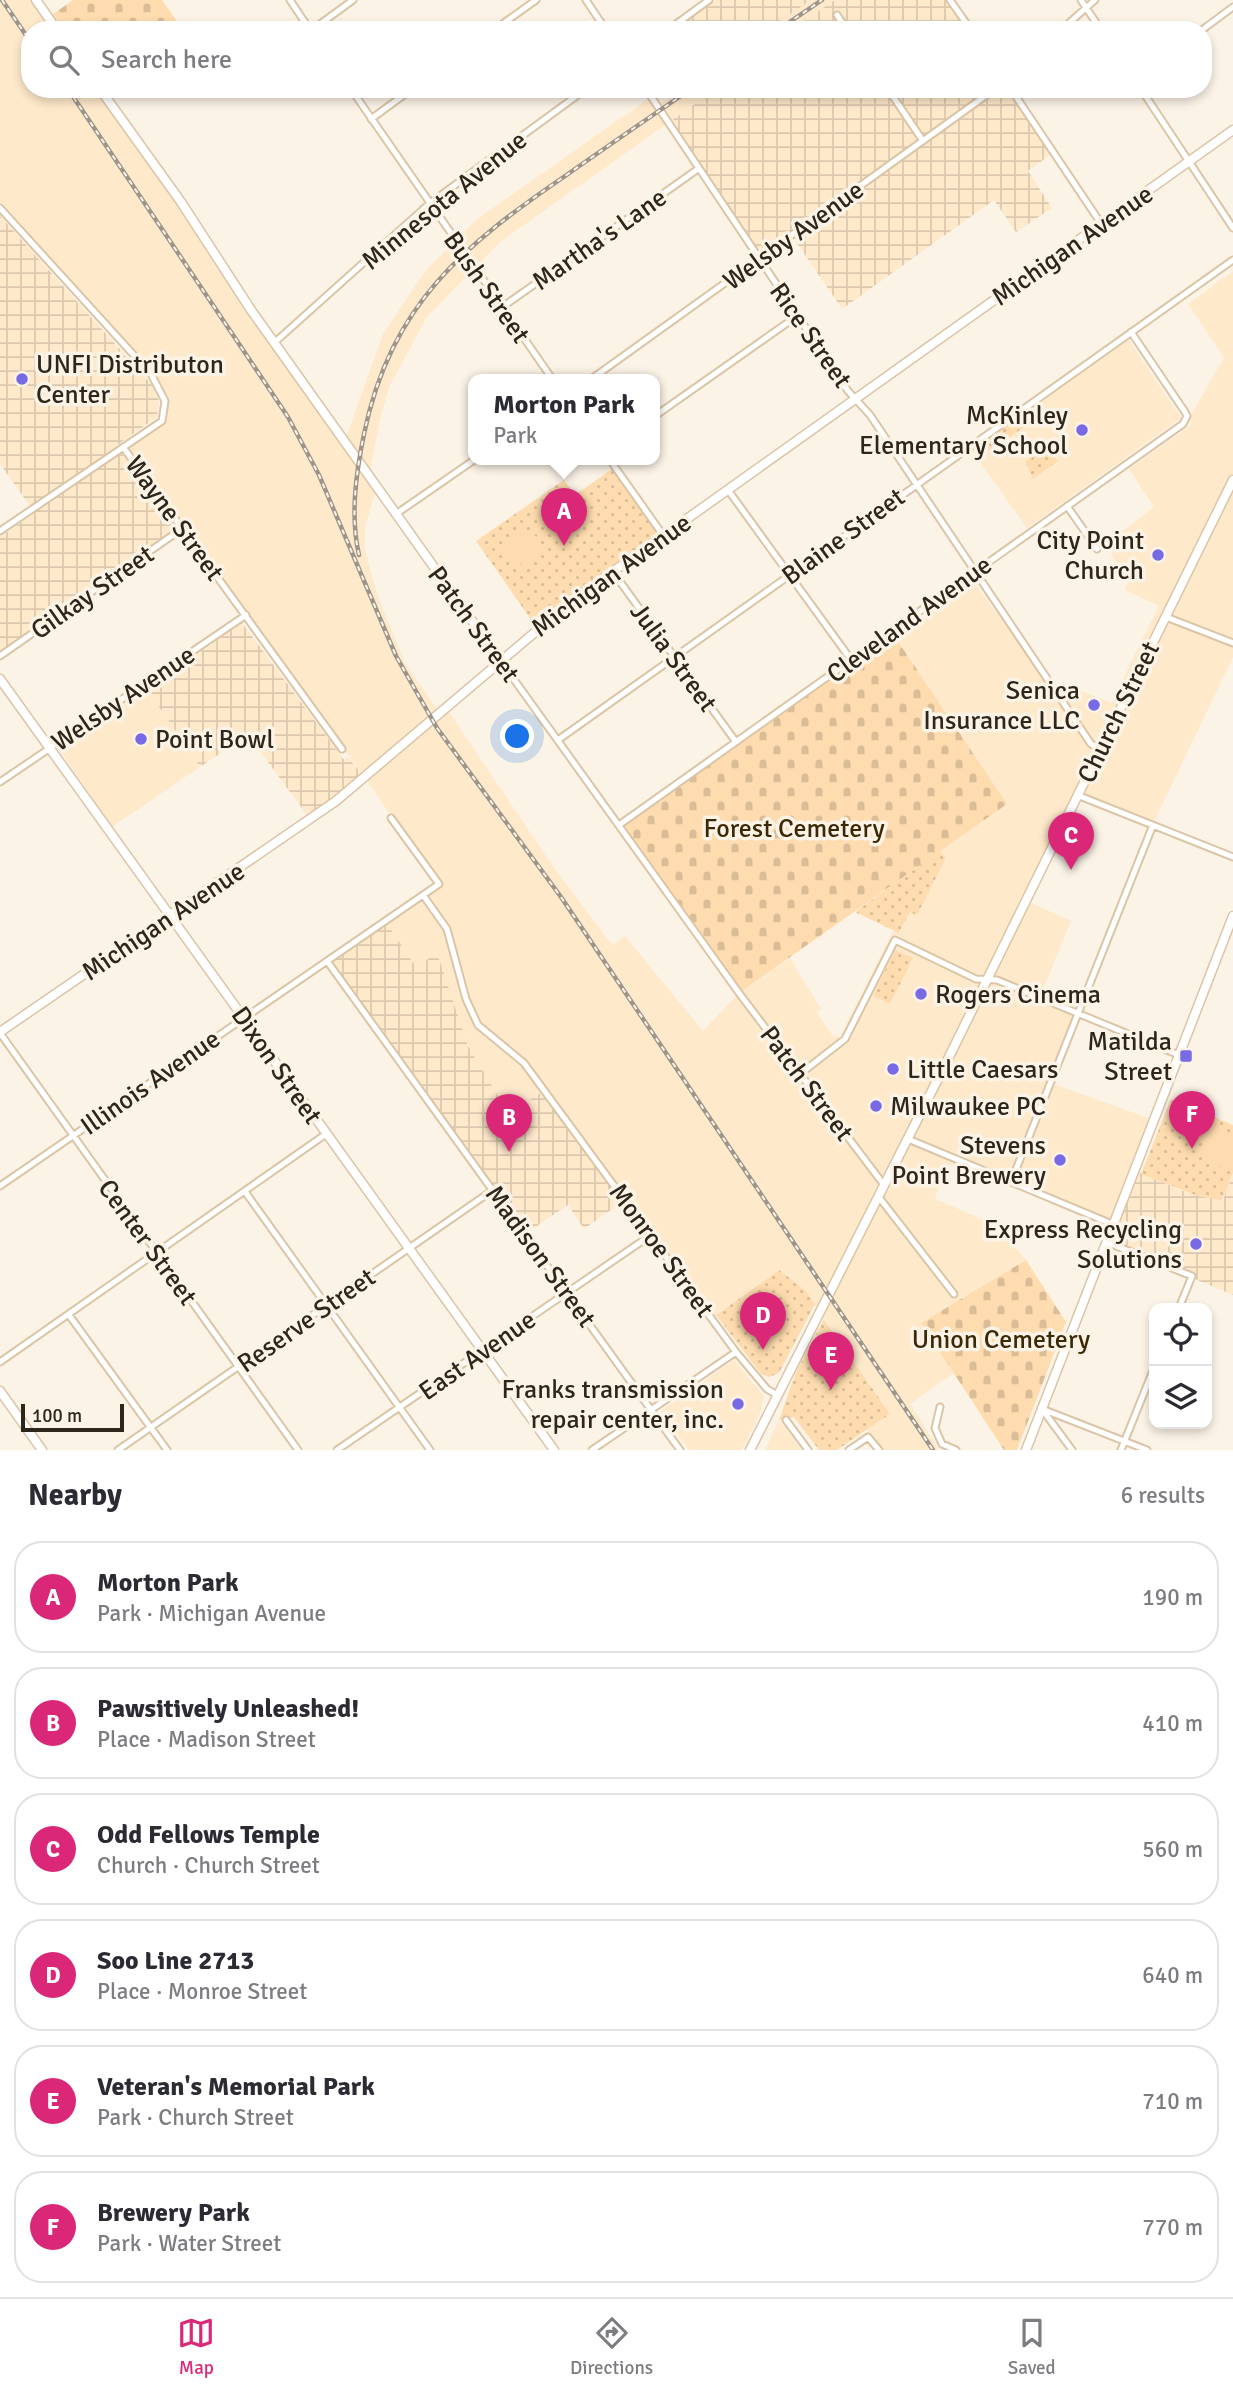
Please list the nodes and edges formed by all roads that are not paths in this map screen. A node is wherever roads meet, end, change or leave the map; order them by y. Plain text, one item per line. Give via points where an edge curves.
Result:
1 (36, 0) edge
2 (290, 0) edge
3 (353, 0) edge
4 (536, 0) edge
5 (586, 0) edge
6 (709, 0) edge
7 (950, 0) edge
8 (1081, 0) edge
9 (1095, 0) edge
10 (1086, 7) junction
11 (1233, 7) edge
12 (836, 15) dead end
13 (51, 21) edge
14 (305, 21) edge
15 (324, 21) edge
16 (507, 21) edge
17 (600, 21) edge
18 (680, 21) edge
19 (840, 21) edge
20 (965, 21) edge
21 (1071, 21) edge
22 (1095, 21) edge
23 (1212, 23) edge
24 (106, 98) edge
25 (357, 98) edge
26 (400, 98) edge
27 (574, 98) edge
28 (652, 98) edge
29 (894, 98) edge
30 (983, 98) edge
31 (1017, 98) edge
32 (1147, 98) edge
33 (371, 119) junction
34 (1233, 130) edge
35 (923, 141) junction
36 (1189, 162) junction
37 (698, 169) junction
38 (429, 204) junction
39 (0, 208) edge
40 (1102, 225) junction
41 (1233, 228) edge
42 (759, 260) junction
43 (1233, 260) edge
44 (501, 308) junction
45 (797, 316) junction
46 (1131, 332) junction
47 (274, 344) junction
48 (549, 374) edge
49 (598, 374) edge
50 (855, 398) junction
51 (660, 412) edge
52 (123, 447) junction
53 (468, 464) edge
54 (614, 465) edge
55 (1233, 480) edge
56 (916, 484) junction
57 (728, 490) junction
58 (1067, 506) junction
59 (396, 514) junction
60 (183, 528) junction
61 (0, 531) edge
62 (663, 535) junction
63 (1097, 549) dead end
64 (612, 571) junction
65 (975, 572) junction
66 (789, 575) junction
67 (246, 615) junction
68 (1166, 617) junction
69 (1233, 643) edge
70 (0, 656) edge
71 (674, 657) junction
72 (499, 660) junction
73 (852, 661) junction
74 (0, 679) edge
75 (558, 740) junction
76 (736, 742) junction
77 (49, 747) junction
78 (342, 749) dead end
79 (1100, 749) junction
80 (0, 782) edge
81 (1077, 795) junction
82 (391, 818) dead end
83 (1153, 824) junction
84 (619, 825) junction
85 (1233, 857) edge
86 (423, 895) junction
87 (1233, 916) edge
88 (170, 917) junction
89 (327, 961) junction
90 (986, 980) junction
91 (1079, 1013) junction
92 (244, 1016) junction
93 (0, 1032) edge
94 (1180, 1055) junction
95 (800, 1074) junction
96 (326, 1134) junction
97 (72, 1137) junction
98 (908, 1139) junction
99 (1012, 1182) junction
100 (884, 1185) junction
101 (0, 1186) edge
102 (493, 1190) junction
103 (246, 1193) junction
104 (878, 1196) junction
105 (1112, 1224) junction
106 (651, 1234) junction
107 (1106, 1242) junction
108 (409, 1247) junction
109 (157, 1254) junction
110 (567, 1293) junction
111 (954, 1294) dead end
112 (1180, 1303) edge
113 (326, 1307) junction
114 (69, 1315) junction
115 (483, 1350) junction
116 (736, 1352) junction
117 (0, 1363) edge
118 (238, 1367) junction
119 (1149, 1381) edge
120 (0, 1391) edge
121 (777, 1395) junction
122 (940, 1407) dead end
123 (400, 1408) junction
124 (652, 1409) junction
125 (1042, 1409) junction
126 (786, 1420) dead end
127 (150, 1428) junction
128 (1125, 1441) junction
129 (42, 1450) edge
130 (118, 1450) edge
131 (166, 1450) edge
132 (298, 1450) edge
133 (337, 1450) edge
134 (430, 1450) edge
135 (554, 1450) edge
136 (592, 1450) edge
137 (680, 1450) edge
138 (750, 1450) edge
139 (756, 1450) edge
140 (808, 1450) edge
141 (849, 1450) edge
142 (879, 1450) edge
143 (956, 1450) edge
144 (1026, 1450) edge
145 (1072, 1450) edge
146 (1121, 1450) edge
147 (1147, 1450) edge

1 - 13 street
2 - 14 street
3 - 15 street
4 - 16 street
5 - 17 street
6 - 18 street
7 - 20 street
8 - 10 street
9 - 10 street
10 - 21 street
10 - 22 street
11 - 23 street
12 - 19 street
24 - 47 street, Patch Street
25 - 33 street, Bush Street
26 - 33 street
27 - 38 street, Minnesota Avenue
28 - 37 street, Rice Street
29 - 35 street
30 - 35 street, Welsby Avenue
31 - 40 street
32 - 36 street
33 - 38 street, Bush Street
34 - 36 street, Michigan Avenue
35 - 42 street, Welsby Avenue
36 - 40 street, Michigan Avenue
36 - 41 street
37 - 42 street, Rice Street
37 - 44 street, Martha's Lane
38 - 44 street, Bush Street
38 - 47 street, Minnesota Avenue
39 - 52 street, Wayne Street via 151,374 164,401 162,421
40 - 50 street, Michigan Avenue
42 - 45 street, Rice Street
42 - 49 street, Welsby Avenue
43 - 46 street, Blaine Street
44 - 48 street, Bush Street
45 - 50 street, Rice Street
45 - 51 street
46 - 56 street, Blaine Street
46 - 58 street, Cleveland Avenue via 1187,416 1183,424
47 - 59 street, Patch Street
50 - 56 street, Rice Street
50 - 57 street, Michigan Avenue
52 - 60 street, Wayne Street
52 - 61 street
53 - 59 street
54 - 62 street
55 - 68 street, Church Street
56 - 65 street, Rice Street
56 - 66 street, Blaine Street
57 - 62 street, Michigan Avenue
57 - 66 street
58 - 63 street
58 - 65 street, Cleveland Avenue
59 - 72 street, Patch Street
60 - 67 street, Wayne Street
60 - 70 street, Gilkay Street
62 - 64 street, Michigan Avenue
64 - 71 street, Julia Street
64 - 72 street, Michigan Avenue
65 - 73 street, Cleveland Avenue
65 - 79 street, Rice Street via 1091,744
66 - 71 street, Blaine Street
66 - 73 street
67 - 77 street, Welsby Avenue
67 - 78 street, Wayne Street
68 - 69 street
68 - 79 street, Church Street
71 - 75 street, Blaine Street
71 - 76 street, Julia Street
72 - 75 street, Patch Street
72 - 88 street, Michigan Avenue via 336,801
73 - 76 street, Cleveland Avenue
74 - 77 street, Dixon Street
75 - 84 street, Patch Street
76 - 84 street, Cleveland Avenue
77 - 80 street, Welsby Avenue
77 - 88 street, Dixon Street
79 - 81 street, Church Street
81 - 83 street
81 - 90 street, Church Street
82 - 86 street, Illinois Avenue via 439,884
83 - 85 street
83 - 91 street
84 - 95 street, Patch Street
86 - 89 street, Illinois Avenue
86 - 106 street, Monroe Street via 447,929 478,1025 524,1063
87 - 94 street
88 - 92 street, Dixon Street
88 - 93 street, Michigan Avenue
89 - 92 street, Illinois Avenue
89 - 102 street, Madison Street
90 - 91 street
90 - 95 street via 895,940 845,1039
90 - 98 street, Church Street
91 - 94 street
91 - 99 street
92 - 96 street, Dixon Street
92 - 97 street, Illinois Avenue
93 - 97 street, Center Street
94 - 105 street
95 - 100 street, Patch Street
96 - 103 street
96 - 108 street, Dixon Street
97 - 101 street, Illinois Avenue
97 - 109 street, Center Street
98 - 99 street
98 - 100 street, Church Street
99 - 105 street
100 - 104 street, Church Street
102 - 108 street, Reserve Street
102 - 110 street, Madison Street
103 - 109 street
103 - 113 street
104 - 111 street
104 - 121 street, Church Street
105 - 107 street
106 - 110 street, East Avenue
106 - 116 street, Monroe Street
107 - 112 street via 1192,1276
107 - 125 street
108 - 113 street, Reserve Street
108 - 115 street, Dixon Street
109 - 114 street
109 - 118 street, Center Street
110 - 115 street, East Avenue
110 - 124 street, Madison Street
113 - 118 street, Reserve Street
113 - 123 street
114 - 117 street
114 - 127 street
115 - 123 street, East Avenue
115 - 135 street, Dixon Street
116 - 121 street, Monroe Street
116 - 124 street
118 - 127 street, Reserve Street
118 - 132 street, Center Street
119 - 128 street
120 - 129 street
121 - 138 street, Church Street
121 - 139 street, Church Street
122 - 143 street via 935,1429 942,1444
123 - 133 street, East Avenue
123 - 134 street
124 - 136 street
124 - 137 street, Madison Street
125 - 128 street
125 - 144 street
125 - 145 street
126 - 140 street
127 - 130 street, Reserve Street
127 - 131 street
128 - 146 street
128 - 147 street
141 - 142 street via 868,1437

